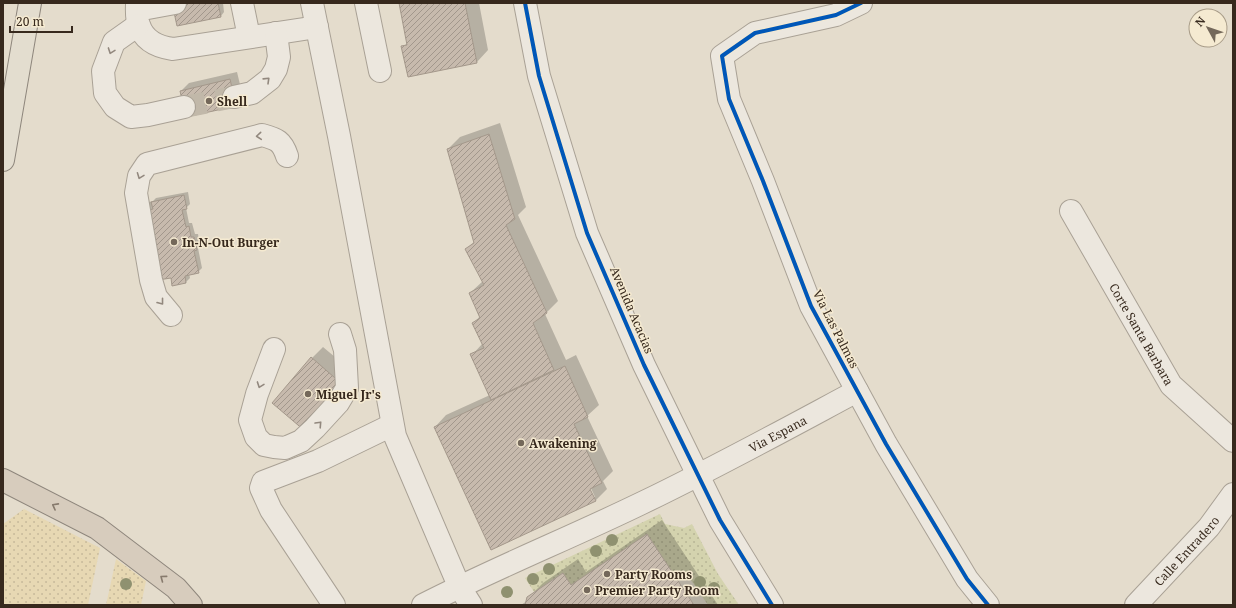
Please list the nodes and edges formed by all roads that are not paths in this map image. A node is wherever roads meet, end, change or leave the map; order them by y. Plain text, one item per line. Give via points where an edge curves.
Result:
1 (30, 3) edge
2 (175, 3) edge
3 (242, 3) edge
4 (312, 3) edge
5 (366, 3) edge
6 (525, 3) edge
7 (861, 3) edge
8 (137, 13) edge
9 (317, 27) junction
10 (276, 33) junction
11 (249, 37) junction
12 (380, 71) dead end
13 (234, 97) tunnel mouth
14 (184, 107) tunnel mouth
15 (287, 156) dead end
16 (3, 160) edge
17 (1071, 211) dead end
18 (171, 315) dead end
19 (340, 334) dead end
20 (274, 349) dead end
21 (857, 391) junction
22 (392, 425) junction
23 (1233, 441) edge
24 (698, 476) junction
25 (3, 480) edge
26 (1233, 494) edge
27 (459, 586) junction
28 (191, 605) edge
29 (334, 605) edge
30 (423, 605) edge
31 (471, 605) edge
32 (772, 605) edge
33 (988, 605) edge
34 (1136, 605) edge

1 - 16 main road
2 - 8 street
3 - 11 street
4 - 9 street
5 - 12 street
6 - 24 street, Avenida Acacias via 539,76 587,233 644,365
7 - 21 street, Via Las Palmas via 836,15 755,32 722,56 728,99 811,306
8 - 11 street via 146,38 159,47 173,49
8 -> 14 street via 114,42 103,71 105,93 115,107 131,117
9 - 10 street
9 - 22 street via 340,136
10 - 11 street
13 -> 10 street via 252,93 270,79 276,69 278,57
15 -> 18 street via 284,146 274,138 262,135 147,164 139,176 136,193 151,280 156,296
17 - 23 street, Corte Santa Barbara via 1171,385
20 -> 19 street via 250,420 256,437 264,445 285,448 301,441 311,432 338,403 347,388 345,350
21 - 24 street, Via Espana
21 - 33 street, Via Las Palmas via 968,579
22 - 27 street
22 - 29 street via 318,461 263,482 261,488 271,510
24 - 27 street, Via Espana
24 - 32 street, Avenida Acacias via 720,520
28 -> 25 highway via 176,588 97,528
26 - 34 street, Calle Entradero via 1209,527
27 - 30 street, Via Espana
27 - 31 street

